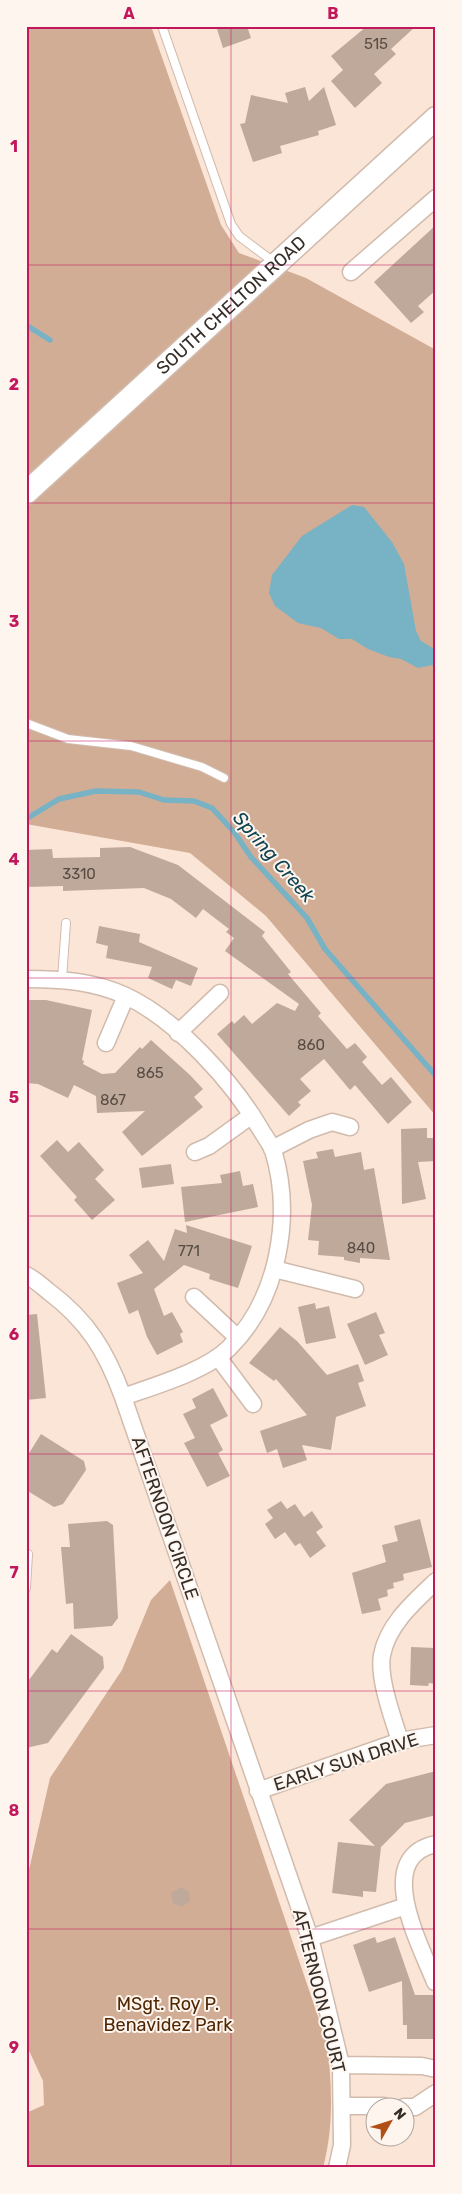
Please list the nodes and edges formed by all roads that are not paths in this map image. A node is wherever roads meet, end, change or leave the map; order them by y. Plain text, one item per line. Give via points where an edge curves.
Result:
1 (162, 26) edge
2 (436, 118) edge
3 (436, 198) edge
4 (276, 264) junction
5 (351, 272) dead end
6 (26, 494) edge
7 (26, 723) edge
8 (224, 778) dead end
9 (66, 923) dead end
10 (26, 979) edge
11 (62, 979) junction
12 (220, 993) dead end
13 (126, 996) junction
14 (178, 1033) junction
15 (106, 1043) dead end
16 (252, 1115) junction
17 (350, 1127) dead end
18 (272, 1149) junction
19 (195, 1152) dead end
20 (274, 1269) junction
21 (26, 1274) edge
22 (355, 1289) dead end
23 (194, 1297) dead end
24 (238, 1338) junction
25 (218, 1357) junction
26 (124, 1397) junction
27 (252, 1404) dead end
28 (26, 1554) edge
29 (436, 1581) edge
30 (26, 1588) edge
31 (436, 1735) edge
32 (400, 1741) junction
33 (258, 1791) junction
34 (436, 1844) edge
35 (406, 1906) junction
36 (310, 1938) junction
37 (435, 1982) edge
38 (341, 2065) junction
39 (436, 2069) edge
40 (436, 2093) edge
41 (342, 2106) junction
42 (364, 2106) edge
43 (414, 2107) edge
44 (338, 2168) edge

1 - 4 lane via 231,224 240,236
2 - 4 main road, SOUTH CHELTON ROAD
3 - 5 street
4 - 6 main road, SOUTH CHELTON ROAD
7 - 8 lane via 68,739 131,746 202,767
9 - 11 lane
10 - 11 street
11 - 13 street via 100,986
12 - 14 street
13 - 14 street via 152,1011
13 - 15 street
14 - 16 street via 209,1062
16 - 18 street
16 - 19 street via 209,1146
17 - 18 street via 332,1122
18 - 20 street via 282,1209
20 - 22 street
20 - 24 street via 264,1298
21 - 26 street, AFTERNOON CIRCLE via 67,1305 86,1325 111,1364
23 - 24 street
24 - 25 street
25 - 26 street
25 - 27 street
26 - 33 street, AFTERNOON CIRCLE
28 - 30 lane
29 - 32 street via 406,1610 392,1630 382,1655 384,1688
31 - 32 street, EARLY SUN DRIVE
32 - 33 street, EARLY SUN DRIVE
33 - 36 street, AFTERNOON COURT
34 - 35 street via 423,1847 410,1860 402,1883
35 - 36 street
35 - 37 street
36 - 38 street, AFTERNOON COURT
38 - 39 street
38 - 41 street, AFTERNOON COURT
40 - 43 street
41 - 42 street
41 - 44 street, AFTERNOON COURT via 342,2145

